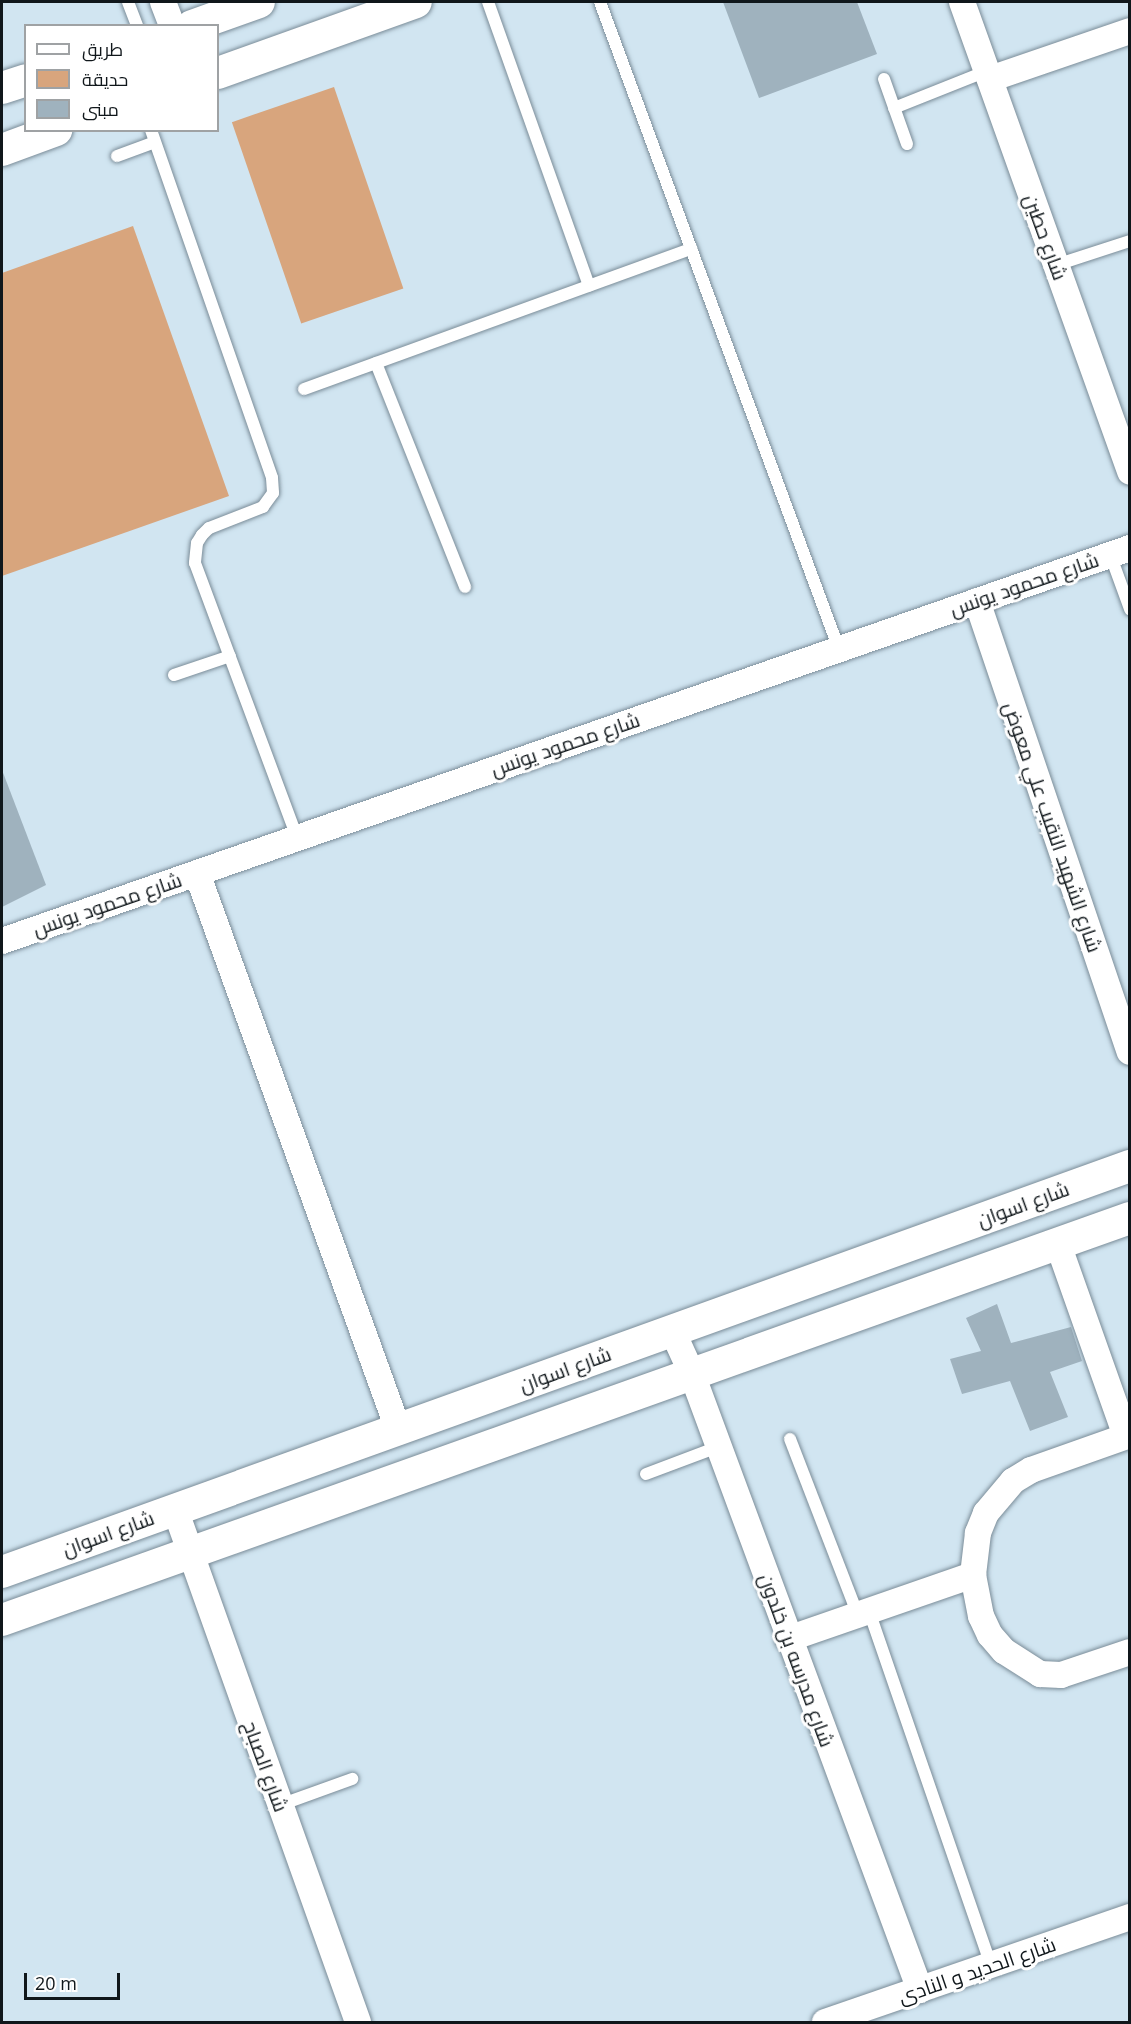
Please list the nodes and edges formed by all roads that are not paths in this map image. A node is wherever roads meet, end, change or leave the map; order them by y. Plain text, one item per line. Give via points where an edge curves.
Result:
1 (128, 2) edge
2 (163, 2) edge
3 (259, 2) edge
4 (416, 2) edge
5 (488, 2) edge
6 (600, 2) edge
7 (962, 2) edge
8 (136, 24) edge
9 (171, 24) edge
10 (198, 24) edge
11 (1130, 31) edge
12 (219, 73) edge
13 (988, 75) junction
14 (884, 79) dead end
15 (24, 81) edge
16 (2, 88) edge
17 (894, 108) junction
18 (51, 132) edge
19 (153, 136) edge
20 (907, 144) dead end
21 (2, 150) edge
22 (117, 156) dead end
23 (1130, 241) edge
24 (691, 249) junction
25 (1056, 265) junction
26 (590, 286) junction
27 (376, 363) junction
28 (304, 389) dead end
29 (1130, 472) edge
30 (1120, 551) edge
31 (465, 587) dead end
32 (977, 601) junction
33 (1130, 609) edge
34 (838, 649) junction
35 (230, 656) junction
36 (174, 675) dead end
37 (297, 837) junction
38 (198, 873) junction
39 (2, 941) edge
40 (1121, 1000) edge
41 (1130, 1052) edge
42 (1130, 1166) edge
43 (1130, 1218) edge
44 (1058, 1244) junction
45 (672, 1330) junction
46 (692, 1374) junction
47 (398, 1429) junction
48 (1128, 1435) edge
49 (790, 1439) dead end
50 (718, 1446) junction
51 (646, 1474) dead end
52 (175, 1509) junction
53 (190, 1553) junction
54 (2, 1572) edge
55 (973, 1575) junction
56 (863, 1613) junction
57 (2, 1620) edge
58 (788, 1639) junction
59 (1130, 1652) edge
60 (352, 1779) dead end
61 (280, 1805) junction
62 (1130, 1917) edge
63 (991, 1965) junction
64 (920, 1990) junction
65 (867, 2016) edge
66 (358, 2022) edge
67 (825, 2022) edge

1 - 8 lane
2 - 9 street
3 - 10 street
4 - 12 street
5 - 26 lane
6 - 24 lane
7 - 13 street, شارع حطين
11 - 13 street
13 - 17 lane
13 - 25 street, شارع حطين
14 - 17 lane
15 - 16 street
17 - 20 lane
18 - 21 street
19 - 22 lane
19 - 35 lane via 272,478 273,493 263,507 209,528 196,543 195,563
23 - 25 lane
24 - 26 lane
24 - 34 lane
25 - 29 street, شارع حطين
26 - 27 lane
27 - 28 lane
27 - 31 lane
30 - 32 street, شارع محمود يونس
30 - 33 lane
32 - 34 street, شارع محمود يونس
32 - 40 street, شارع الشهيد النقيب علي معوض
34 - 37 street, شارع محمود يونس
35 - 36 lane
35 - 37 lane
37 - 38 street, شارع محمود يونس
38 - 39 street, شارع محمود يونس
38 - 47 street
40 - 41 street, شارع الشهيد النقيب علي معوض
42 - 45 street, شارع اسوان
43 - 44 street
44 - 46 street
44 - 48 street
45 - 46 street, شارع مدرسه بن خلدون
45 - 47 street, شارع اسوان
46 - 50 street, شارع مدرسه بن خلدون
46 - 53 street
47 - 52 street, شارع اسوان
48 - 55 street via 1031,1470 1013,1481 998,1496 982,1523 973,1553
49 - 56 lane
50 - 51 lane
50 - 58 street, شارع مدرسه بن خلدون
52 - 53 street, شارع الصباح
52 - 54 street, شارع اسوان
53 - 57 street
53 - 61 street, شارع الصباح
55 - 56 street
55 - 59 street via 981,1616 990,1635 1004,1651 1040,1674 1061,1675
56 - 58 street
56 - 63 lane
58 - 64 street, شارع مدرسه بن خلدون
60 - 61 lane
61 - 66 street, شارع الصباح
62 - 63 street, شارع الحديد و النادى
63 - 64 street, شارع الحديد و النادى
64 - 65 street, شارع الحديد و النادى
65 - 67 street, شارع الحديد و النادى

